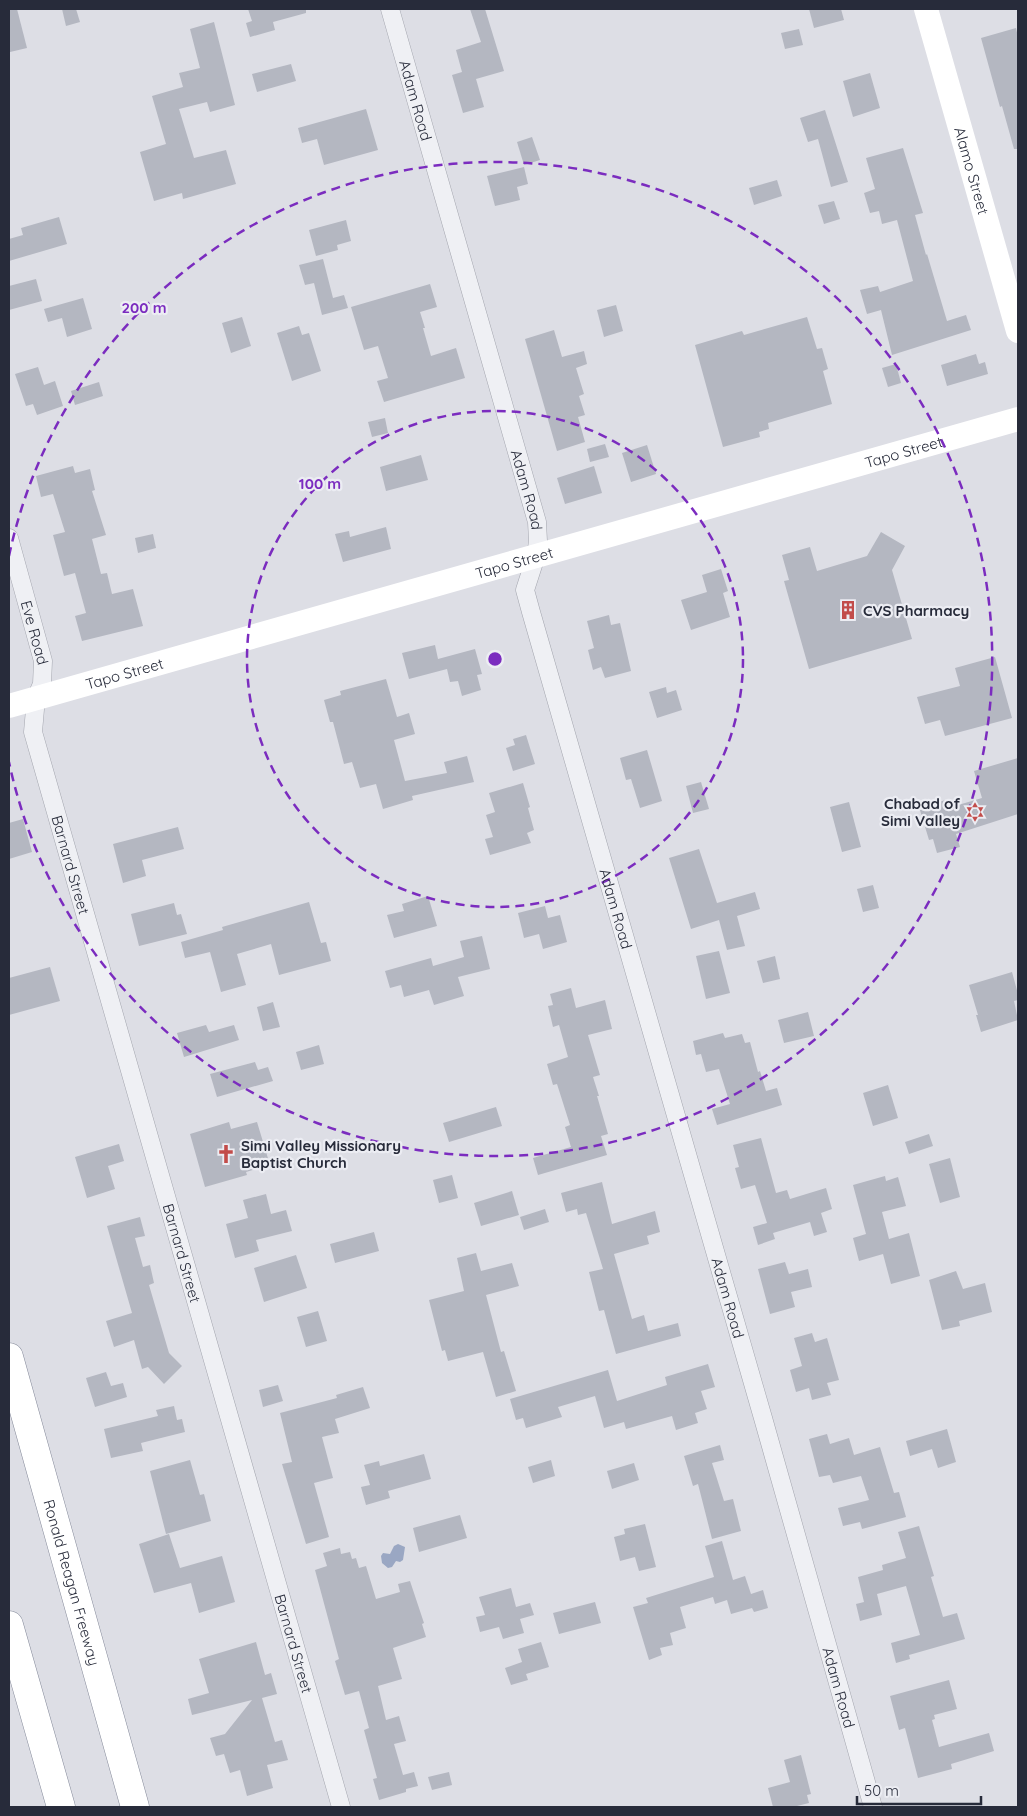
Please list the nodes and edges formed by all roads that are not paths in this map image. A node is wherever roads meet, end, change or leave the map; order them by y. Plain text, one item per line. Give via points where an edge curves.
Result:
1 (390, 9) edge
2 (926, 9) edge
3 (1018, 331) edge
4 (1018, 419) edge
5 (9, 538) edge
6 (536, 556) junction
7 (36, 698) junction
8 (9, 706) edge
9 (9, 1357) edge
10 (9, 1625) edge
11 (61, 1807) edge
12 (135, 1807) edge
13 (341, 1807) edge
14 (873, 1807) edge

1 - 6 street, Adam Road via 536,522
2 - 3 street, Alamo Street
4 - 6 street, Tapo Street
5 - 7 street, Eve Road via 43,661 42,684
6 - 7 street, Tapo Street
6 - 14 street, Adam Road via 525,590
7 - 8 street, Tapo Street
7 - 13 street, Barnard Street via 33,732
9 - 12 highway, Ronald Reagan Freeway
10 - 11 highway

